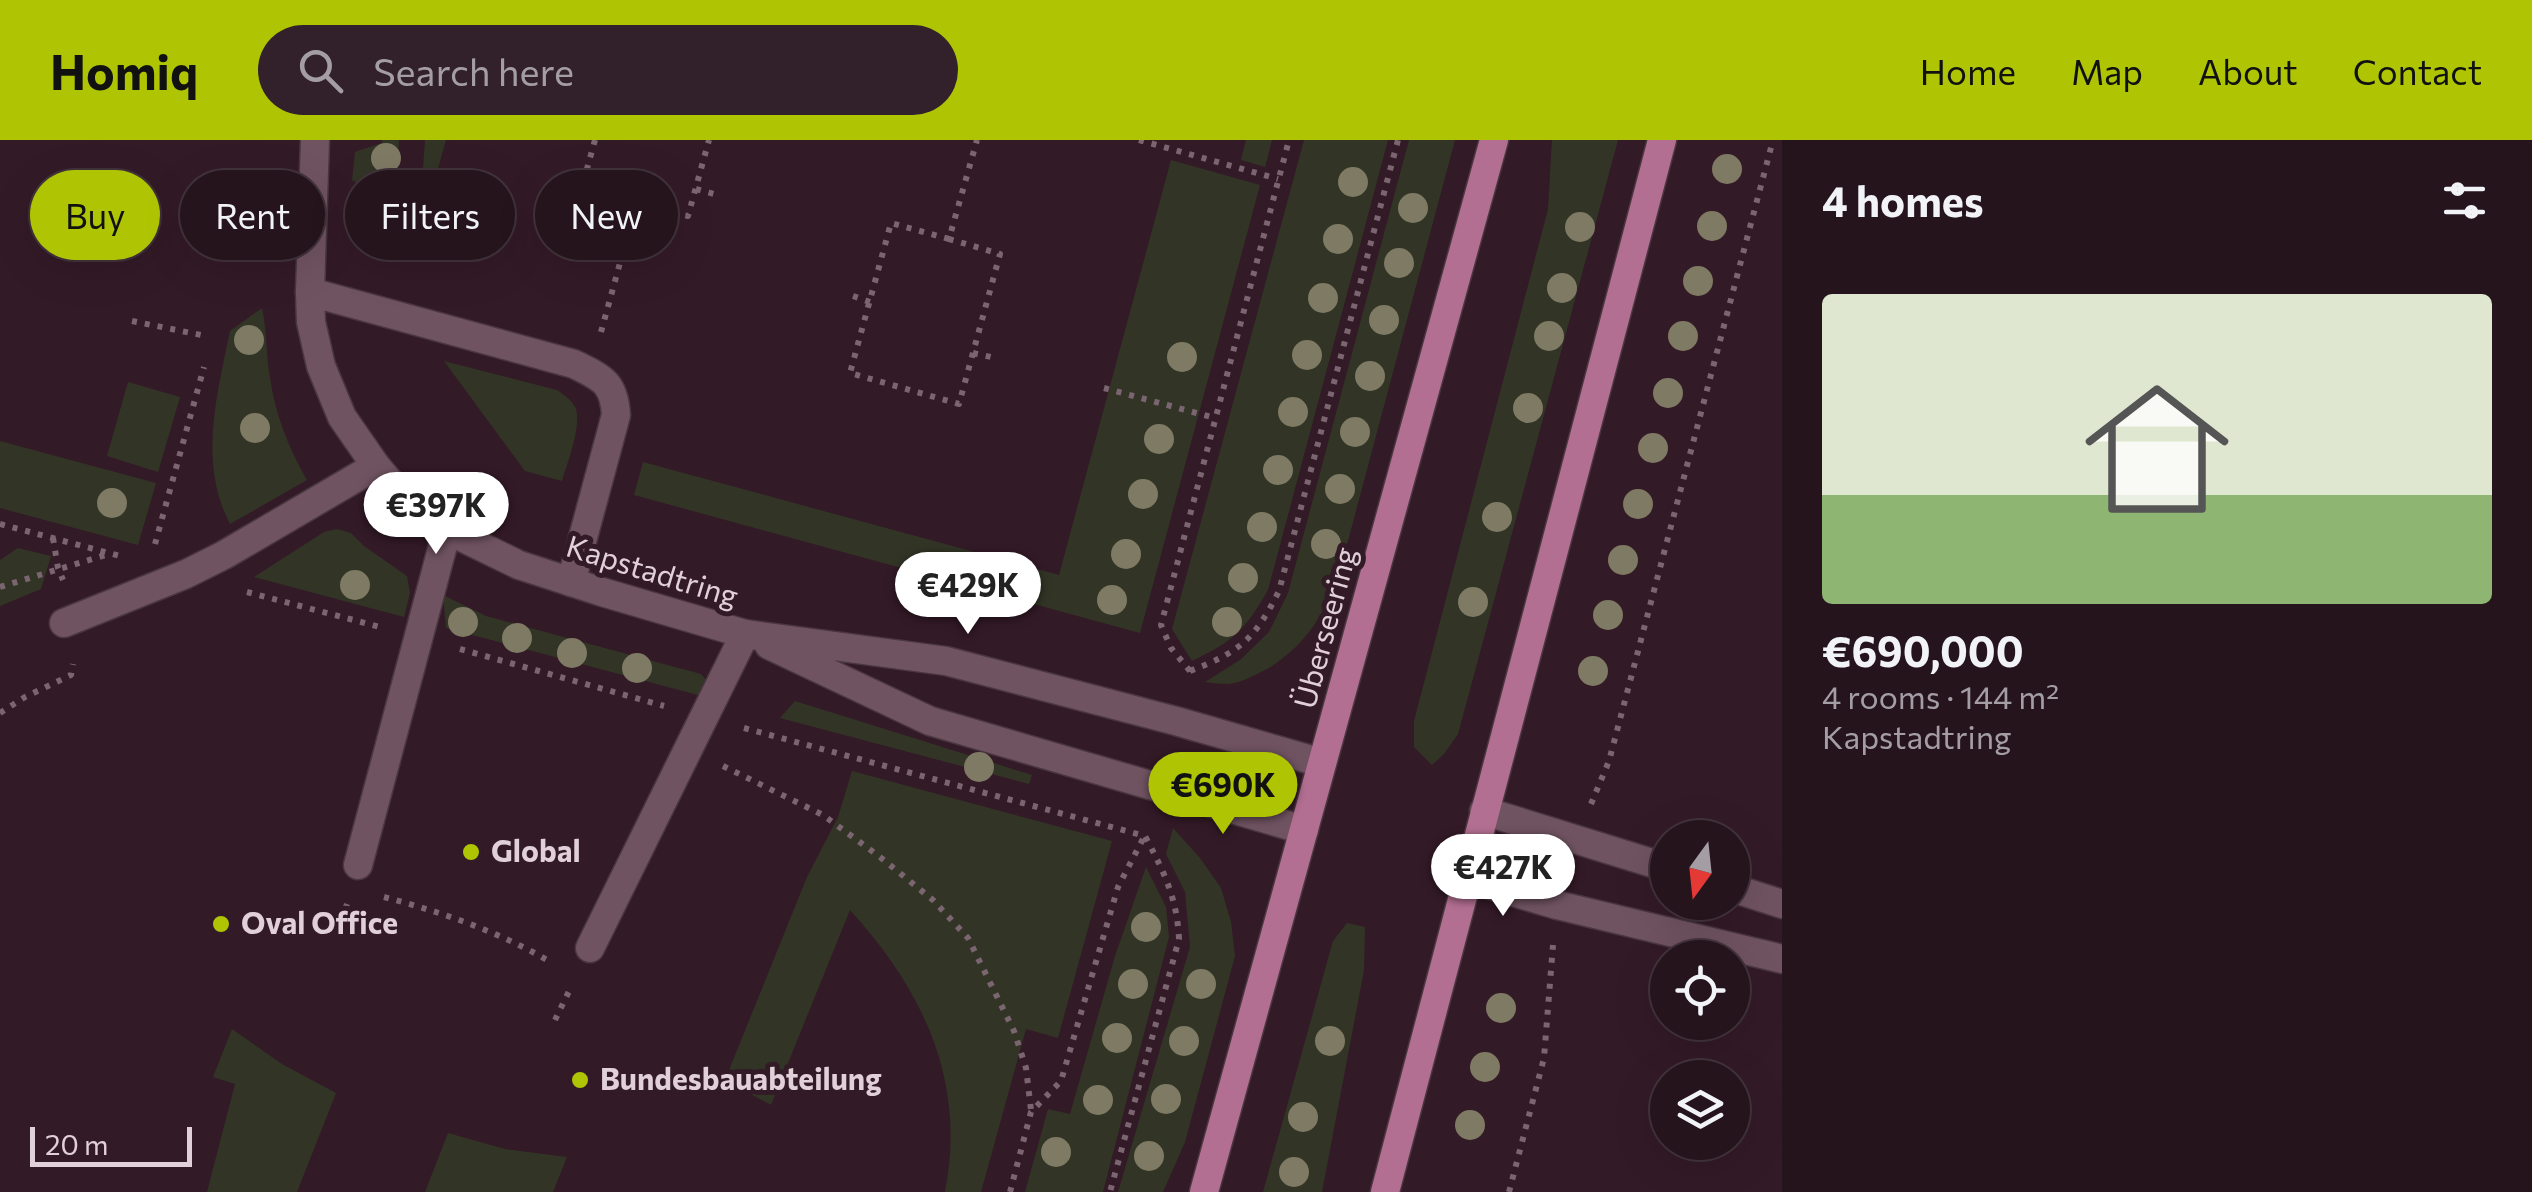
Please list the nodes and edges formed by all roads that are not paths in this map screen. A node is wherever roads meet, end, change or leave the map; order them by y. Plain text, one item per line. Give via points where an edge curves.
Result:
1 (316, 140) edge
2 (1494, 140) edge
3 (1662, 140) edge
4 (310, 292) junction
5 (376, 466) junction
6 (446, 530) junction
7 (571, 582) junction
8 (72, 620) road end
9 (745, 634) junction
10 (1322, 763) junction
11 (1484, 811) junction
12 (1304, 830) junction
13 (1650, 862) edge
14 (358, 864) dead end
15 (1466, 878) junction
16 (1750, 894) edge
17 (1782, 904) edge
18 (590, 948) dead end
19 (1782, 959) edge
20 (1204, 1192) edge
21 (1385, 1192) edge

1 - 4 street, Kapstadtring
2 - 10 main road, Überseering
3 - 11 main road
4 - 5 street, Kapstadtring via 322,366 342,418
4 - 7 street via 574,364 606,382 616,415
5 - 6 street, Kapstadtring via 406,501
5 - 8 street via 224,555
6 - 7 street, Kapstadtring
6 - 14 street
7 - 9 street, Kapstadtring
9 - 10 street, Kapstadtring via 946,661
9 - 12 street, Kapstadtring via 930,721
9 - 18 street
10 - 12 main road, Überseering
11 - 13 street
11 - 15 main road
12 - 20 main road, Überseering
15 - 19 street
15 - 21 main road
16 - 17 street

